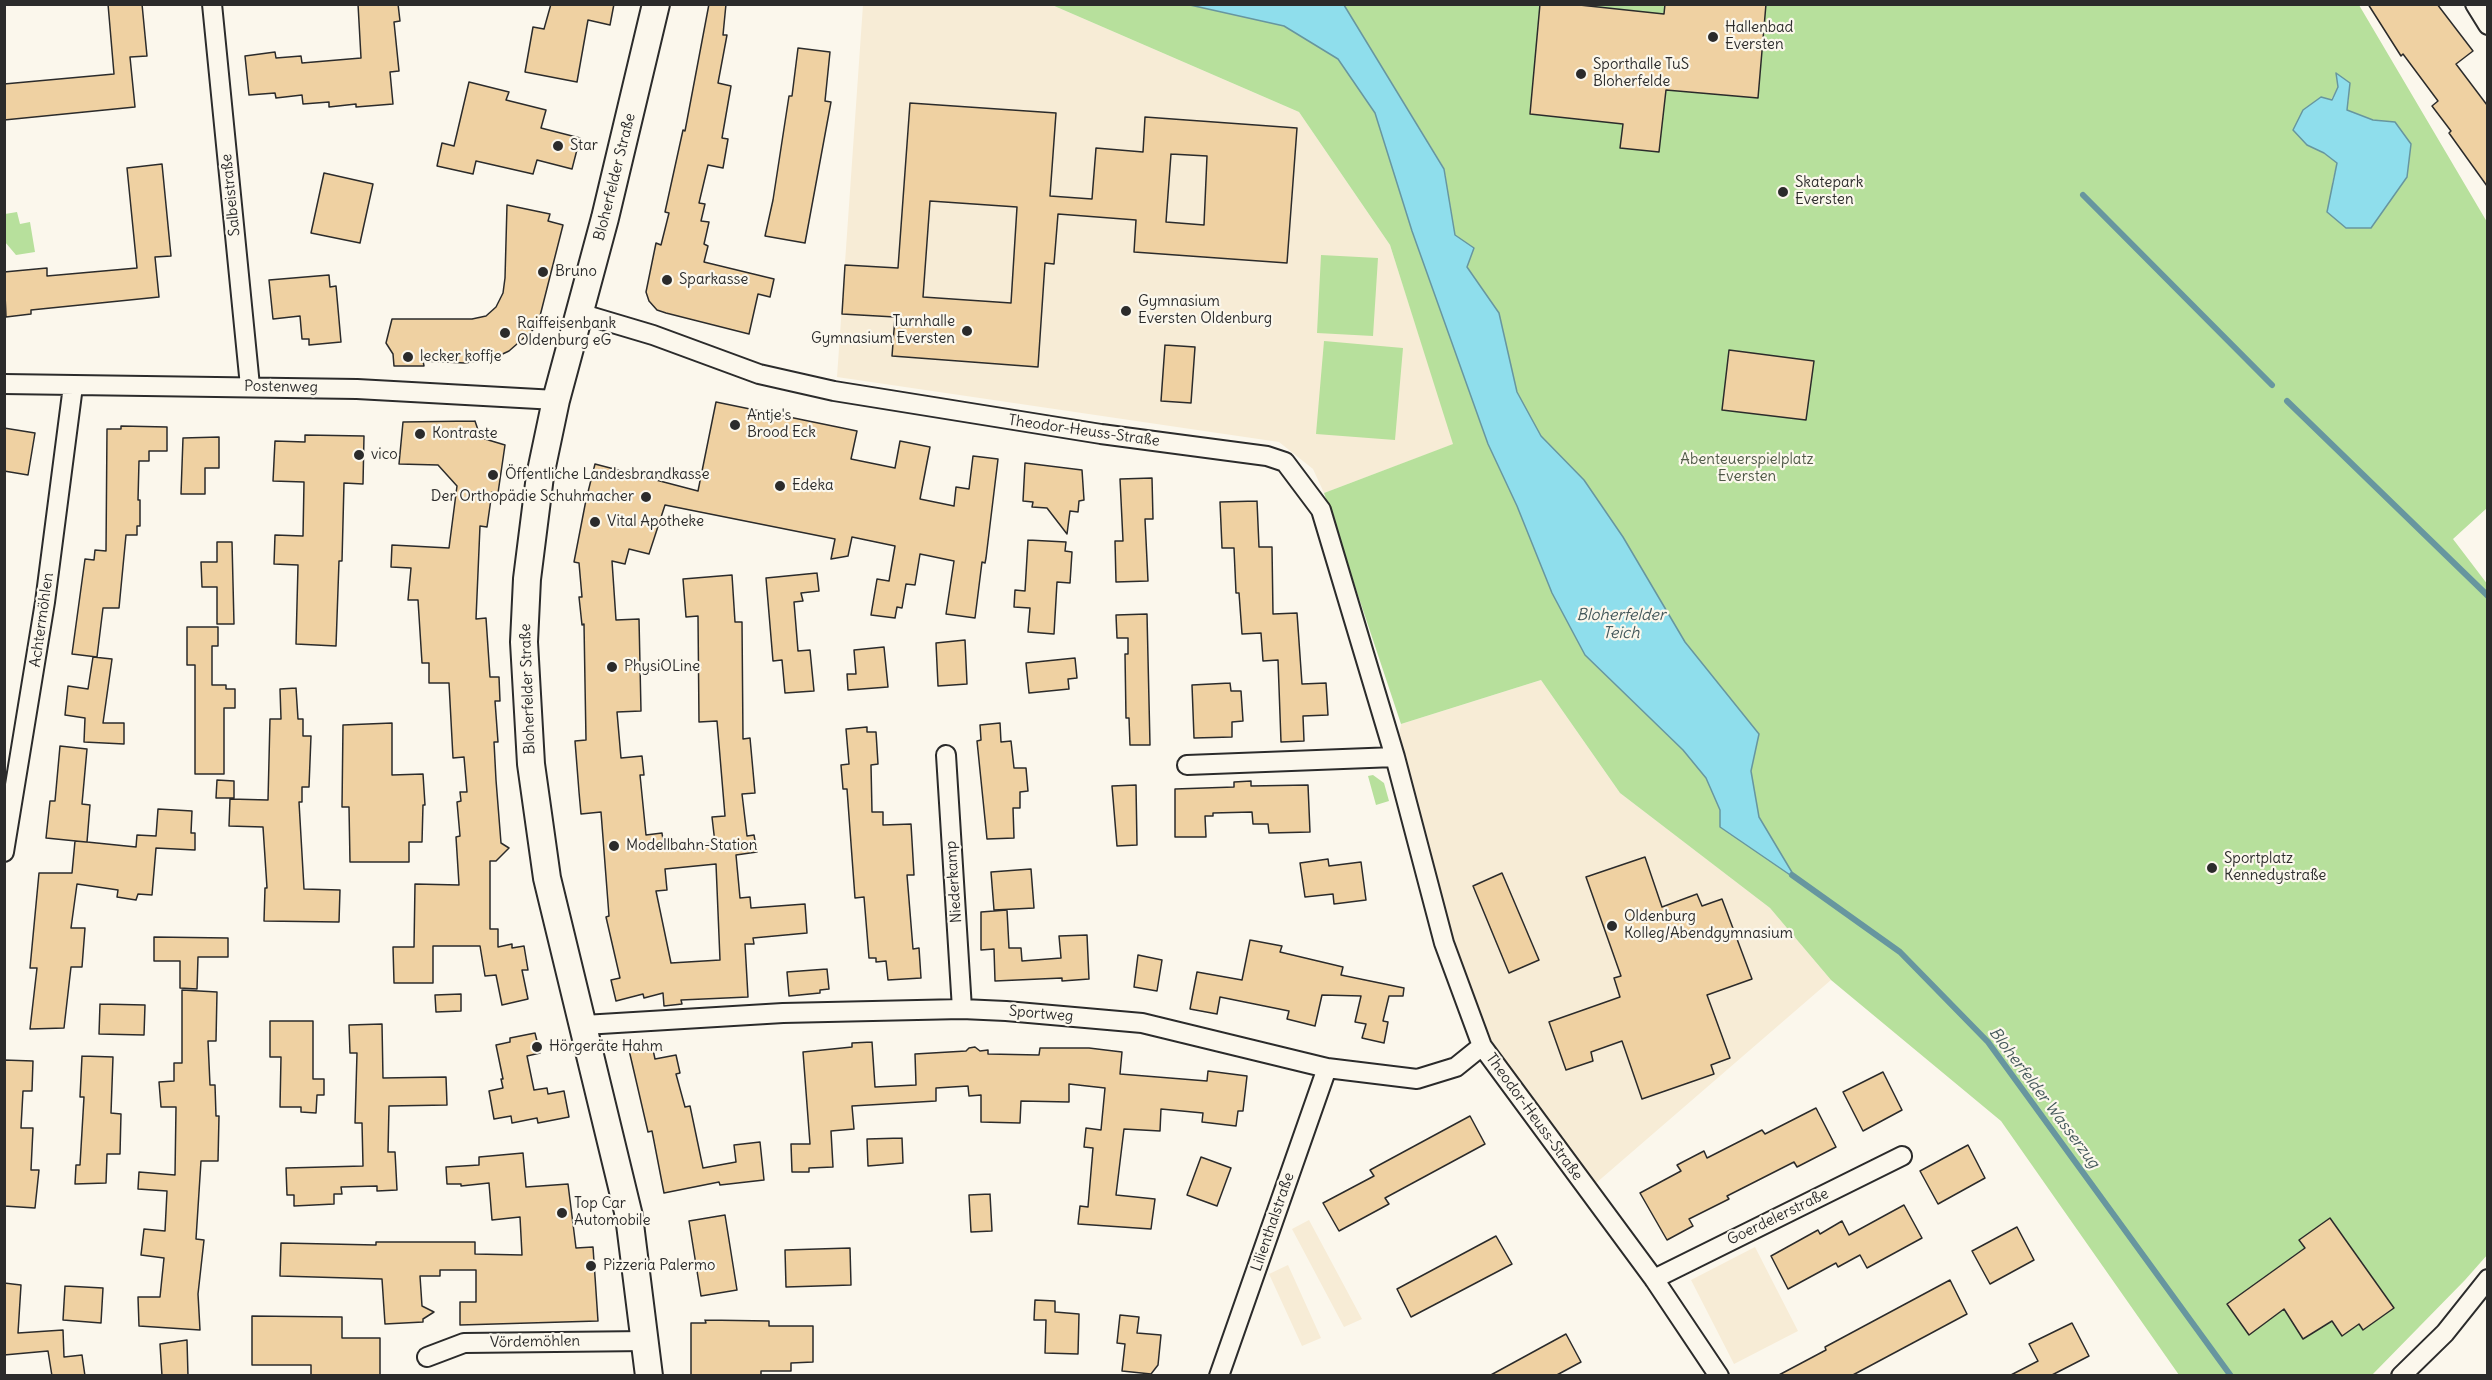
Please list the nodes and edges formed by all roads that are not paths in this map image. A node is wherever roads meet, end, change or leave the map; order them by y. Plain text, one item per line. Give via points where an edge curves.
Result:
1 (212, 4) edge
2 (656, 4) edge
3 (2475, 4) edge
4 (2487, 25) edge
5 (579, 313) junction
6 (4, 384) edge
7 (74, 386) junction
8 (250, 386) junction
9 (556, 400) junction
10 (946, 755) dead end
11 (1395, 757) junction
12 (1187, 765) dead end
13 (8, 813) edge
14 (4, 852) edge
15 (962, 1009) junction
16 (584, 1025) junction
17 (1482, 1046) junction
18 (1327, 1068) junction
19 (1902, 1156) dead end
20 (1654, 1279) junction
21 (2487, 1279) edge
22 (646, 1341) junction
23 (427, 1357) dead end
24 (649, 1376) edge
25 (1219, 1376) edge
26 (1719, 1376) edge
27 (2401, 1376) edge

1 - 8 street, Salbeistraße
2 - 5 street, Bloherfelder Straße
3 - 4 street
5 - 9 street, Bloherfelder Straße
5 - 11 street, Theodor-Heuss-Straße via 759,374 834,391 1267,456 1285,462 1321,510
6 - 7 street, Postenweg
7 - 8 street, Postenweg
7 - 13 street, Achtermöhlen via 45,602
8 - 9 street, Postenweg
9 - 16 street, Bloherfelder Straße via 540,477 526,579 526,711 547,878
10 - 15 street, Niederkamp
11 - 12 street
11 - 17 street, Theodor-Heuss-Straße via 1444,943
13 - 14 street, Achtermöhlen
15 - 16 street, Sportweg via 783,1013
15 - 18 street, Sportweg via 1142,1023
16 - 22 street, Bloherfelder Straße via 629,1216
17 - 18 street, Sportweg via 1456,1067 1417,1079
17 - 20 street, Theodor-Heuss-Straße
18 - 25 street, Lilienthalstraße
19 - 20 street, Goerdelerstraße
20 - 26 street, Theodor-Heuss-Straße
21 - 27 street via 2445,1333
22 - 23 street, Vördemöhlen via 464,1343
22 - 24 street, Bloherfelder Straße

